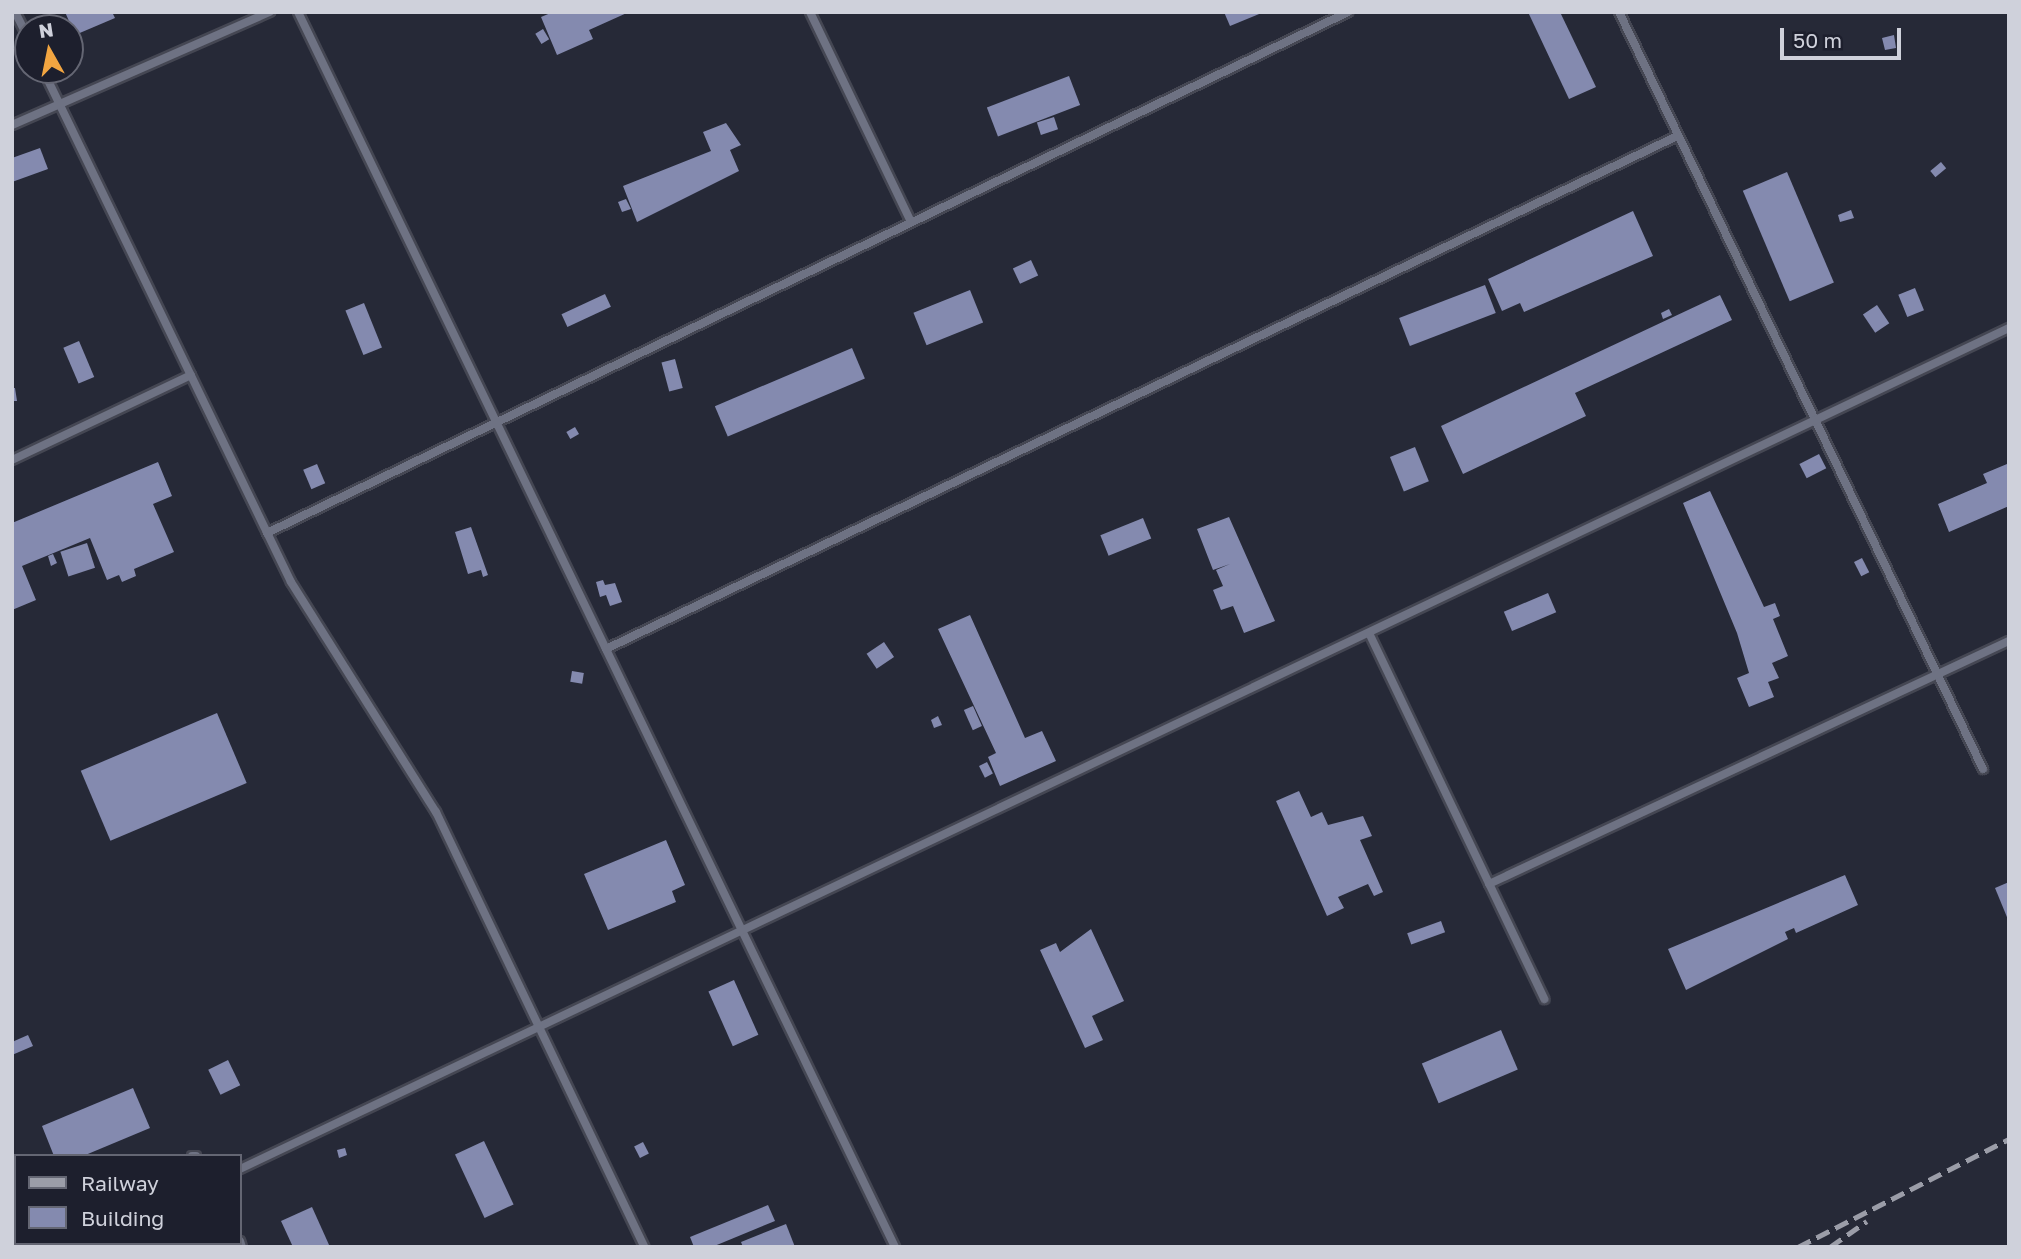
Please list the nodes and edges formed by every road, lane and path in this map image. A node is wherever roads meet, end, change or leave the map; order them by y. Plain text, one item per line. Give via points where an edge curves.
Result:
1 (270, 12) edge
2 (298, 12) edge
3 (810, 12) edge
4 (1348, 12) edge
5 (1619, 12) edge
6 (50, 84) edge
7 (60, 104) junction
8 (12, 125) edge
9 (1677, 136) junction
10 (911, 222) junction
11 (2009, 328) edge
12 (191, 375) junction
13 (500, 418) junction
14 (1812, 423) junction
15 (12, 460) edge
16 (267, 533) junction
17 (1369, 633) junction
18 (2009, 641) edge
19 (606, 649) junction
20 (1938, 674) junction
21 (1983, 769) dead end
22 (1489, 884) junction
23 (741, 930) junction
24 (1544, 999) dead end
25 (539, 1026) junction
26 (242, 1168) edge
27 (644, 1247) edge
28 (895, 1247) edge

1 - 7 lane
2 - 13 lane
3 - 10 lane
4 - 10 lane
5 - 9 lane
6 - 7 lane
7 - 8 lane
7 - 12 lane
9 - 14 lane
9 - 19 lane
10 - 13 lane
11 - 14 lane
12 - 15 lane
12 - 16 lane
13 - 16 lane
13 - 19 lane
14 - 17 lane
14 - 20 lane
16 - 25 lane via 318,631 436,813
17 - 22 lane
17 - 23 lane
18 - 20 lane
19 - 23 lane
20 - 21 lane
20 - 22 lane
22 - 24 lane
23 - 25 lane
23 - 28 lane
25 - 26 lane
25 - 27 lane

